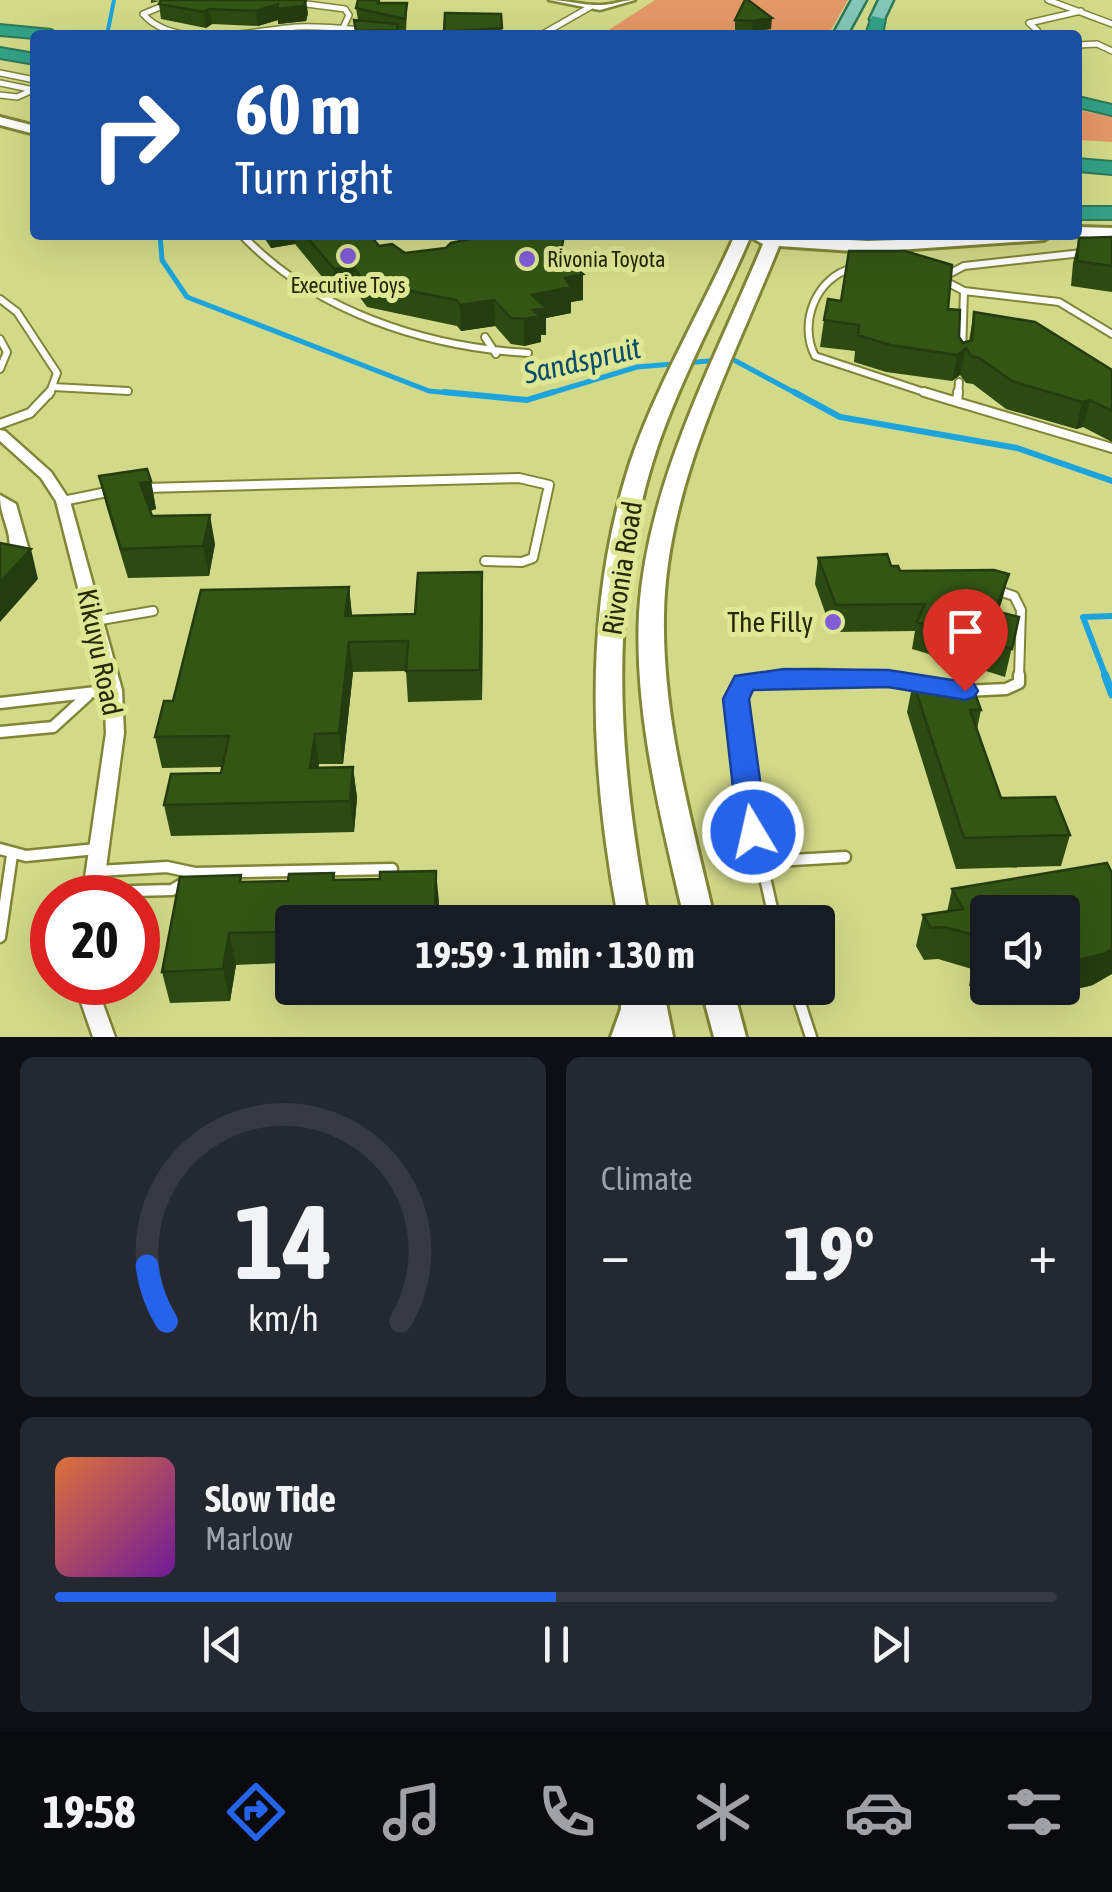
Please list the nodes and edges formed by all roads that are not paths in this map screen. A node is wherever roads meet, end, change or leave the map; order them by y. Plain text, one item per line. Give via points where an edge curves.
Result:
1 (276, 0) edge
2 (552, 0) edge
3 (631, 0) edge
4 (859, 0) edge
5 (886, 0) edge
6 (1048, 0) edge
7 (1063, 2) edge
8 (178, 4) edge
9 (590, 7) junction
10 (1080, 11) junction
11 (1112, 24) edge
12 (344, 28) junction
13 (165, 30) edge
14 (266, 30) edge
15 (361, 30) edge
16 (550, 30) edge
17 (843, 30) edge
18 (873, 30) edge
19 (1037, 30) dead end
20 (0, 31) edge
21 (30, 33) edge
22 (30, 37) edge
23 (1082, 45) edge
24 (0, 51) edge
25 (1112, 51) edge
26 (30, 55) edge
27 (0, 73) edge
28 (30, 79) edge
29 (0, 83) edge
30 (30, 89) edge
31 (30, 92) edge
32 (0, 94) edge
33 (1082, 103) edge
34 (1112, 110) edge
35 (0, 122) edge
36 (30, 129) edge
37 (1082, 149) edge
38 (1112, 151) edge
39 (1082, 165) edge
40 (1112, 168) edge
41 (1082, 176) edge
42 (1112, 179) edge
43 (1082, 213) edge
44 (1112, 213) edge
45 (1082, 221) edge
46 (1112, 221) edge
47 (1082, 232) edge
48 (1112, 233) edge
49 (246, 240) edge
50 (739, 240) edge
51 (773, 240) edge
52 (990, 240) edge
53 (847, 241) edge
54 (1092, 252) edge
55 (870, 268) edge
56 (761, 272) junction
57 (924, 275) edge
58 (941, 279) junction
59 (964, 291) junction
60 (0, 300) edge
61 (1112, 334) edge
62 (485, 337) dead end
63 (0, 339) edge
64 (528, 353) dead end
65 (496, 354) junction
66 (961, 364) edge
67 (0, 369) edge
68 (959, 382) dead end
69 (53, 388) junction
70 (128, 391) dead end
71 (956, 402) junction
72 (0, 424) edge
73 (0, 434) edge
74 (1112, 448) edge
75 (63, 502) junction
76 (3, 505) edge
77 (485, 561) dead end
78 (14, 568) edge
79 (989, 589) edge
80 (153, 611) dead end
81 (95, 621) junction
82 (935, 688) edge
83 (950, 689) edge
84 (113, 690) junction
85 (88, 696) junction
86 (0, 703) edge
87 (0, 732) edge
88 (100, 848) junction
89 (0, 849) edge
90 (12, 855) junction
91 (845, 856) dead end
92 (759, 862) junction
93 (392, 868) edge
94 (97, 871) junction
95 (195, 873) junction
96 (96, 875) edge
97 (160, 891) edge
98 (630, 905) edge
99 (696, 905) edge
100 (770, 905) edge
101 (0, 937) edge
102 (92, 1005) edge
103 (636, 1005) edge
104 (650, 1005) edge
105 (722, 1005) edge
106 (800, 1005) edge
107 (104, 1037) edge
108 (627, 1037) edge
109 (657, 1037) edge
110 (730, 1037) edge
111 (810, 1037) edge

1 - 12 lane via 346,10
2 - 9 street
3 - 9 street
4 - 17 main road
5 - 18 main road
6 - 7 lane
7 - 10 lane
8 - 13 lane via 143,14
9 - 16 lane
10 - 11 lane
10 - 19 lane via 1029,23
12 - 14 lane
12 - 15 lane
20 - 21 highway
20 - 22 highway
23 - 25 lane
24 - 26 highway
27 - 28 lane
29 - 30 lane
31 - 32 lane
33 - 34 highway
35 - 36 main road
37 - 38 highway
39 - 40 highway
41 - 42 highway
43 - 44 highway
45 - 46 main road
47 - 48 main road
49 - 65 lane via 262,258 333,301 415,334
50 - 98 main road, Rivonia Road via 667,399 619,548 608,704
51 - 56 main road, Rivonia Road
52 - 53 main road via 904,248
53 - 56 main road via 788,255
54 - 58 lane via 964,266
55 - 71 lane via 840,270 824,279 809,348 824,361
56 - 99 main road, Rivonia Road via 675,486 652,610 659,724
57 - 58 lane
58 - 59 lane
59 - 61 lane via 1059,302
59 - 66 lane
60 - 69 lane via 17,312 55,367
62 - 65 lane
63 - 67 lane via 7,357
64 - 65 lane
68 - 71 lane
69 - 70 lane
69 - 72 lane via 38,411
71 - 74 lane
73 - 75 street, Kikuyu Road via 46,476
75 - 77 lane via 131,489 519,478 548,485 532,558
75 - 81 street, Kikuyu Road
76 - 78 street via 20,547
79 - 83 lane via 1018,601 1018,682 984,692
80 - 81 lane
81 - 84 street, Kikuyu Road
82 - 92 lane via 888,678 784,678 738,688
84 - 85 lane
84 - 88 street, Kikuyu Road via 115,733
85 - 86 lane
85 - 87 lane via 58,731
88 - 90 lane
88 - 94 street, Kikuyu Road
89 - 90 lane
90 - 101 lane
91 - 92 lane
92 - 100 lane
93 - 95 lane
94 - 95 lane via 168,867
94 - 96 street, Kikuyu Road
95 - 97 lane
102 - 107 street
103 - 108 main road
104 - 109 main road
105 - 110 main road
106 - 111 lane

